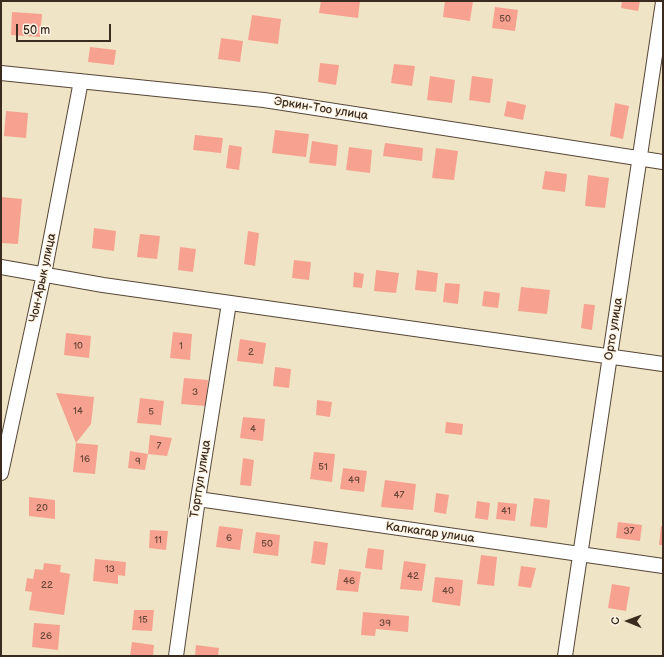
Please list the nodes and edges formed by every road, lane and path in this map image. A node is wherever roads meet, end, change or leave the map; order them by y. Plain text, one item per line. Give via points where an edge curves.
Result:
1 (663, 2) edge
2 (1, 73) edge
3 (81, 81) junction
4 (640, 159) junction
5 (663, 162) edge
6 (1, 267) edge
7 (44, 274) junction
8 (228, 303) junction
9 (609, 356) junction
10 (663, 364) edge
11 (1, 474) edge
12 (198, 500) junction
13 (580, 554) junction
14 (663, 566) edge
15 (176, 656) edge
16 (565, 656) edge

1 - 4 street, Орто улица
2 - 3 street, Эркин-Тоо улица
3 - 4 street, Эркин-Тоо улица via 264,100
3 - 7 street, Чон-Арык улица
4 - 5 street, Эркин-Тоо улица
4 - 9 street, Орто улица
6 - 7 street
7 - 8 street
7 - 11 street, Чон-Арык улица
8 - 9 street
8 - 12 street, Тортгул улица
9 - 10 street
9 - 13 street, Орто улица
12 - 13 street, Калкагар улица
12 - 15 street, Тортгул улица
13 - 14 street, Калкагар улица
13 - 16 street, Орто улица

